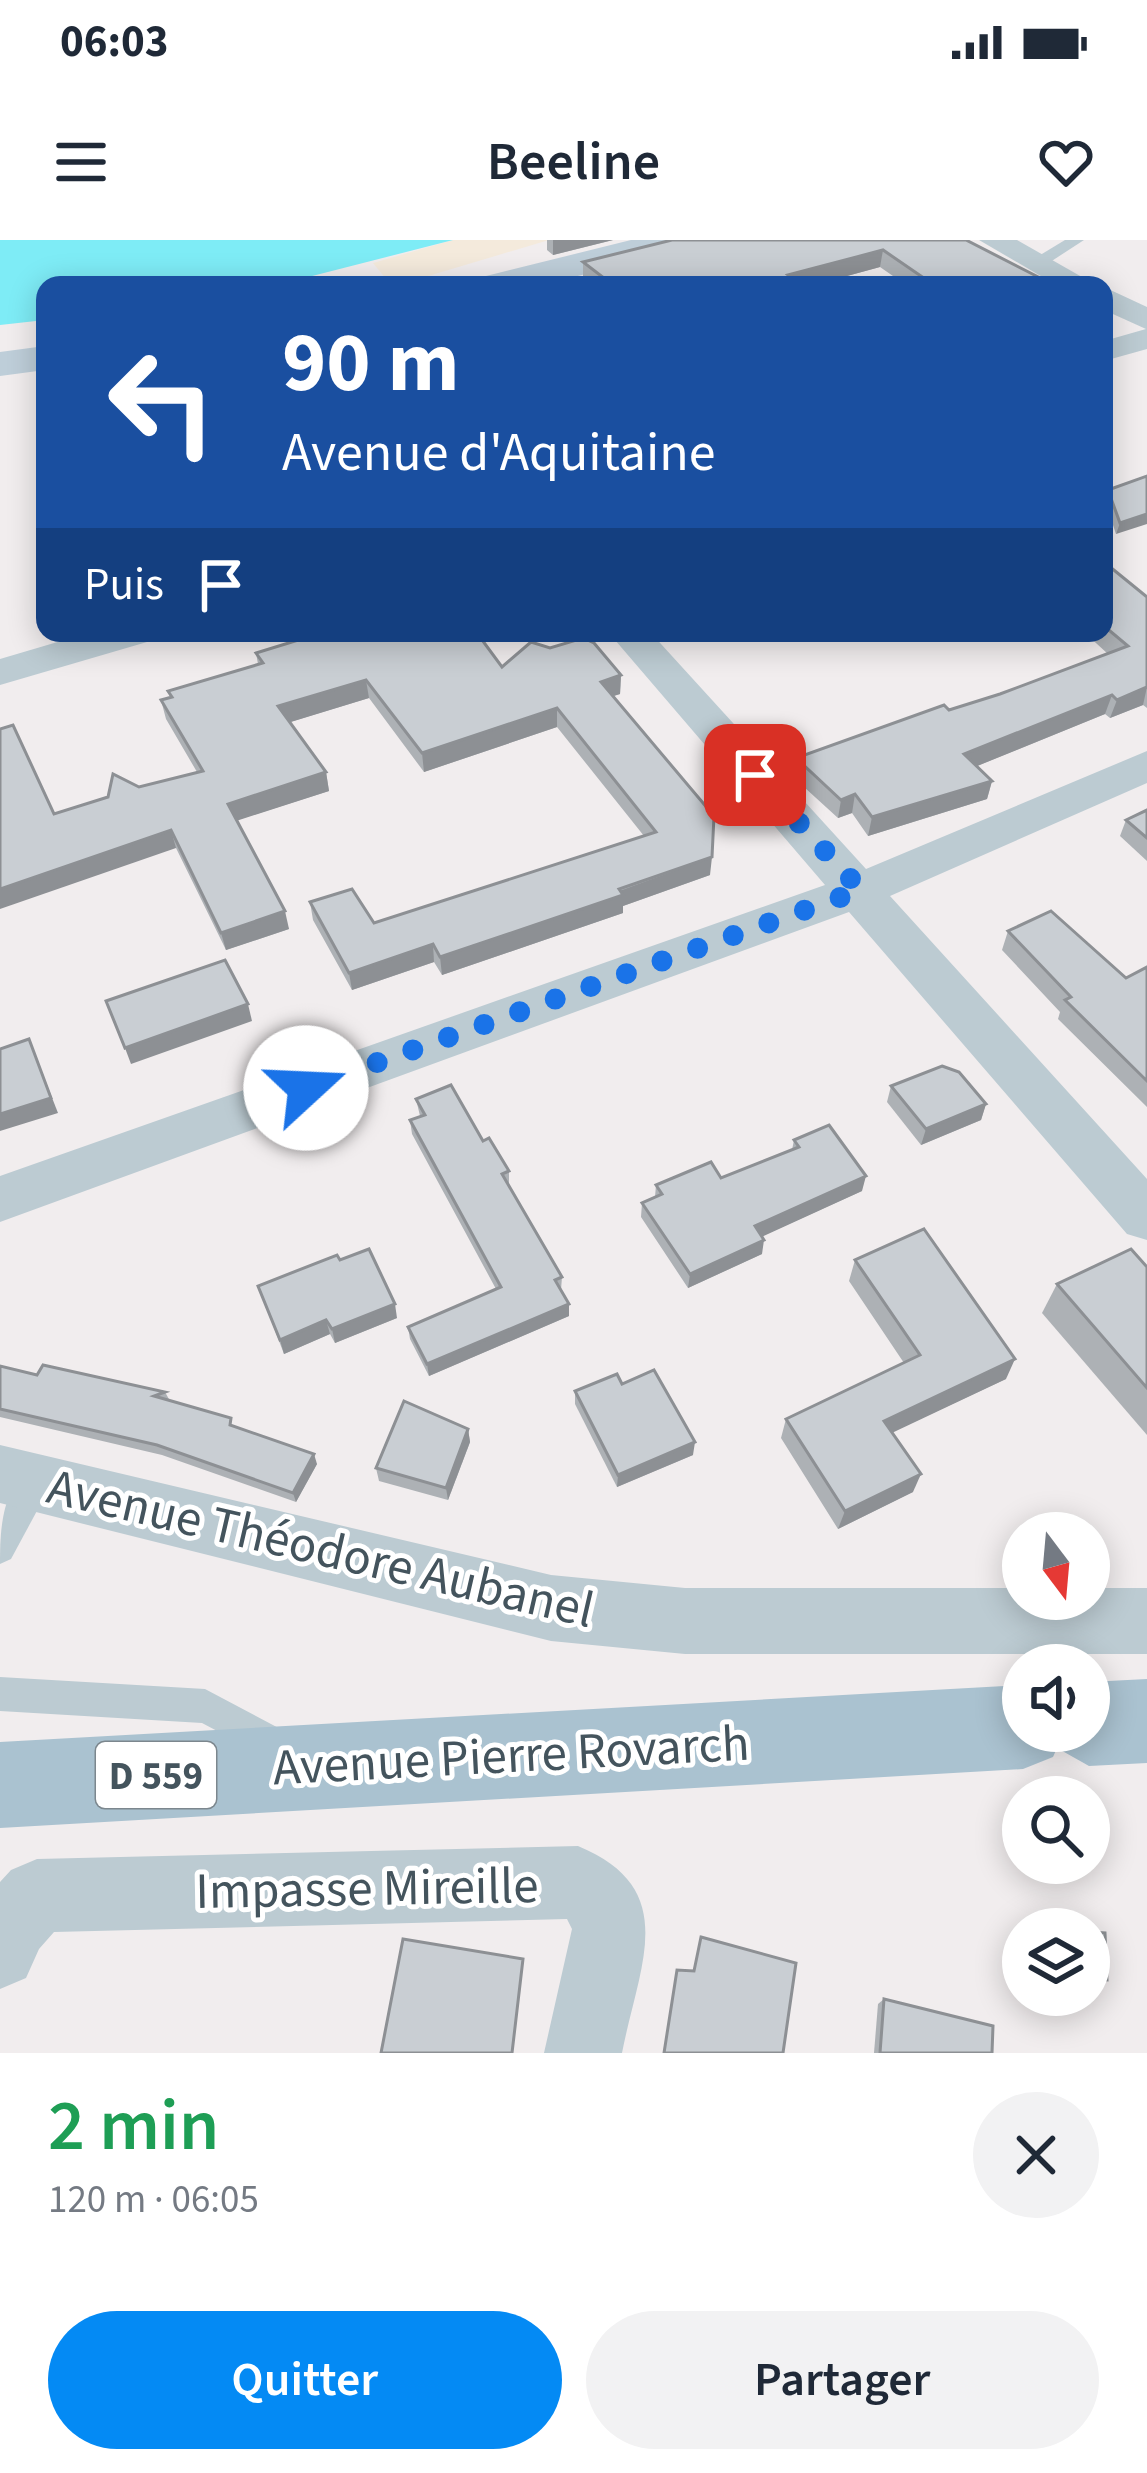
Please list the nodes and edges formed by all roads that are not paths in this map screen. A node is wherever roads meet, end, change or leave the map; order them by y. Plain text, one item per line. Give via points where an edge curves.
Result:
1 (676, 240) edge
2 (994, 240) edge
3 (1076, 240) edge
4 (1038, 263) junction
5 (532, 276) edge
6 (1063, 276) edge
7 (1113, 302) edge
8 (1147, 320) edge
9 (1147, 339) edge
10 (1113, 348) edge
11 (36, 359) edge
12 (0, 364) edge
13 (103, 642) edge
14 (637, 642) edge
15 (0, 672) edge
16 (1147, 766) edge
17 (861, 890) junction
18 (0, 1199) edge
19 (1147, 1217) edge
20 (18, 1479) edge
21 (0, 1548) edge
22 (1147, 1621) edge
23 (0, 1694) edge
24 (1147, 1721) edge
25 (1110, 1723) edge
26 (1002, 1728) edge
27 (311, 1764) junction
28 (0, 1785) edge
29 (0, 1952) edge
30 (583, 2053) edge

1 - 5 main road
2 - 4 street
3 - 4 lane
4 - 6 street
7 - 8 street
9 - 10 street
11 - 12 main road
13 - 15 street
14 - 17 street
16 - 17 street
17 - 18 street
17 - 19 street
20 - 21 lane
20 - 22 street, Avenue Théodore Aubanel via 551,1609 685,1621
23 - 27 lane via 205,1706
24 - 25 main road
26 - 27 main road, Avenue Pierre Rovarch / D 559
27 - 28 main road, Avenue Pierre Rovarch / D 559
29 - 30 street, Impasse Mireille via 11,1924 38,1896 578,1882 606,1903 609,1929

